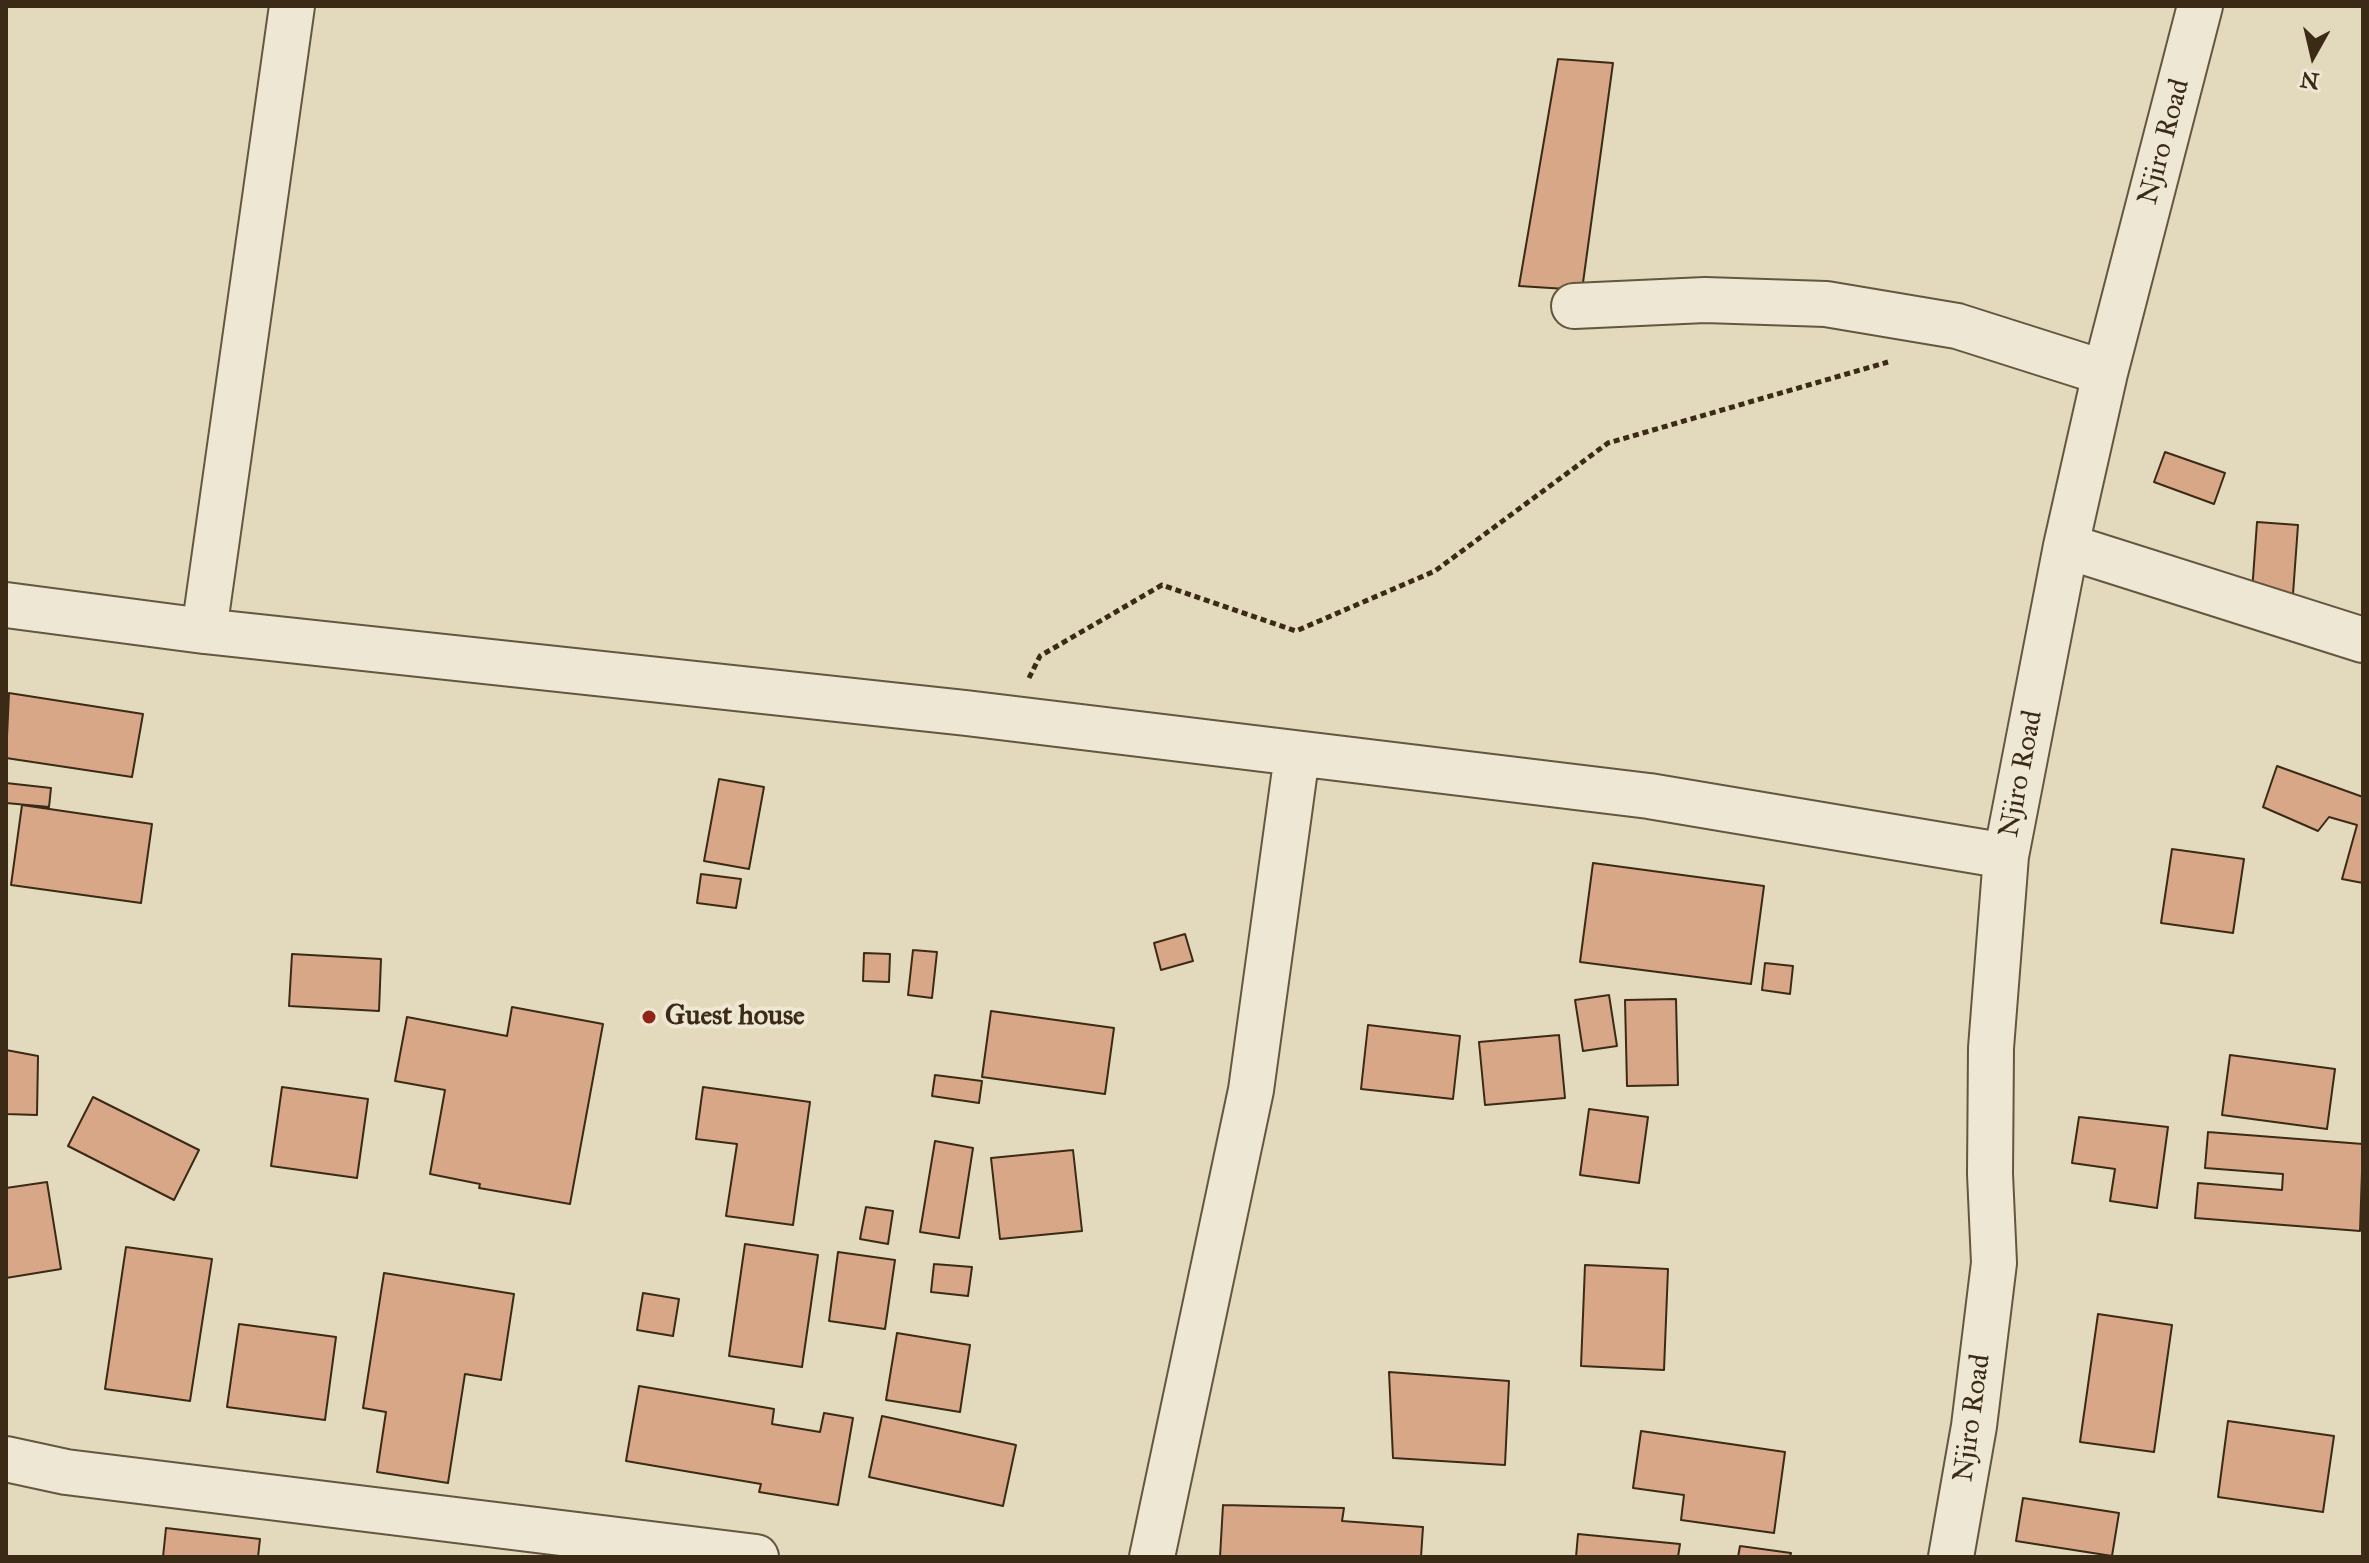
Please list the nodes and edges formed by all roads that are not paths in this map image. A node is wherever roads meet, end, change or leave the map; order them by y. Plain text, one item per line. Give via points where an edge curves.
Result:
1 (292, 6) edge
2 (2200, 6) edge
3 (1574, 306) dead end
4 (2105, 373) junction
5 (2066, 546) junction
6 (6, 605) edge
7 (204, 631) junction
8 (2363, 640) edge
9 (1297, 755) junction
10 (2006, 856) junction
11 (6, 1459) edge
12 (756, 1557) edge
13 (1152, 1557) edge
14 (1951, 1557) edge

1 - 7 street
2 - 4 street, Njiro Road
3 - 4 street via 1705,300 1826,304 1957,326
4 - 5 street, Njiro Road
5 - 8 street
5 - 10 street, Njiro Road
6 - 7 street
7 - 9 street via 1010,718
9 - 10 street via 1649,796
9 - 13 street via 1251,1090
10 - 14 street, Njiro Road via 1991,1048 1994,1263
11 - 12 street via 66,1472

